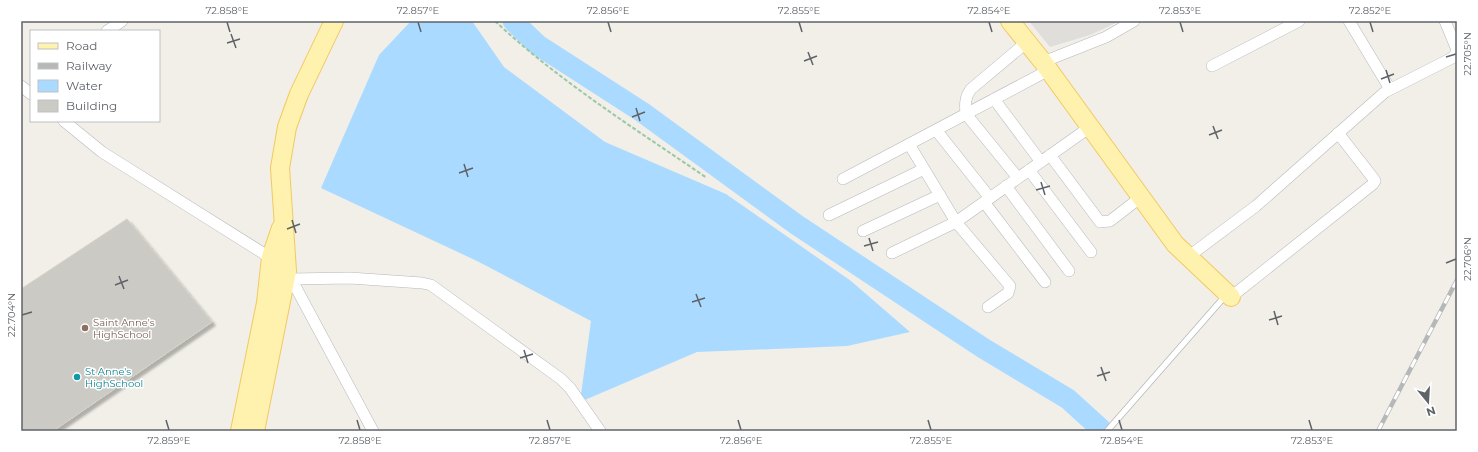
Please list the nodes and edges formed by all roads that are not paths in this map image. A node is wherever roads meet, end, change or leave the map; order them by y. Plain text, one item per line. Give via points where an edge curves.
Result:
1 (122, 21) edge
2 (334, 21) edge
3 (1010, 21) edge
4 (1134, 21) edge
5 (1299, 21) edge
6 (1349, 21) edge
7 (1445, 21) edge
8 (108, 30) edge
9 (1026, 42) junction
10 (1046, 66) junction
11 (1212, 66) dead end
12 (30, 81) edge
13 (21, 87) edge
14 (1390, 90) junction
15 (30, 93) edge
16 (994, 99) junction
17 (966, 114) junction
18 (65, 122) edge
19 (1090, 127) junction
20 (936, 130) junction
21 (1338, 133) junction
22 (909, 144) junction
23 (1045, 159) junction
24 (924, 169) junction
25 (1029, 170) junction
26 (1018, 178) junction
27 (843, 179) dead end
28 (1006, 186) junction
29 (940, 195) junction
30 (1141, 197) junction
31 (987, 200) junction
32 (829, 215) dead end
33 (284, 222) junction
34 (956, 222) junction
35 (863, 231) dead end
36 (1091, 252) dead end
37 (892, 253) dead end
38 (271, 256) junction
39 (1188, 257) junction
40 (1069, 271) dead end
41 (289, 275) junction
42 (1045, 282) dead end
43 (1229, 295) junction
44 (988, 307) dead end
45 (240, 431) edge
46 (255, 431) edge
47 (373, 431) edge
48 (600, 431) edge
49 (1106, 431) edge

1 - 8 street
2 - 33 main road via 299,94 287,127 280,168
3 - 9 main road
4 - 10 street
5 - 11 street
6 - 14 street
7 - 14 street via 1457,54
9 - 10 main road
9 - 17 street via 971,89 965,102
10 - 16 street
10 - 19 main road
12 - 13 street
13 - 15 street
14 - 21 street
16 - 17 street
16 - 23 street
17 - 20 street
17 - 26 street
18 - 38 street via 102,152
19 - 23 street
19 - 30 main road
20 - 22 street
20 - 31 street
21 - 39 street via 1256,206
21 - 43 street via 1373,178 1373,184
22 - 24 street
22 - 27 street
23 - 25 street
23 - 30 street via 1100,222 1110,221
24 - 29 street
24 - 32 street
25 - 26 street
25 - 36 street
26 - 28 street
28 - 31 street
28 - 40 street
29 - 34 street
29 - 35 street
30 - 39 main road via 1175,244
31 - 34 street
31 - 42 street
33 - 38 main road
33 - 41 main road
34 - 37 street
34 - 44 street via 1010,286 1008,293
38 - 41 street
38 - 45 main road via 266,303
39 - 43 main road
41 - 46 main road
41 - 47 street
41 - 48 street via 432,285 561,379
43 - 49 lane

